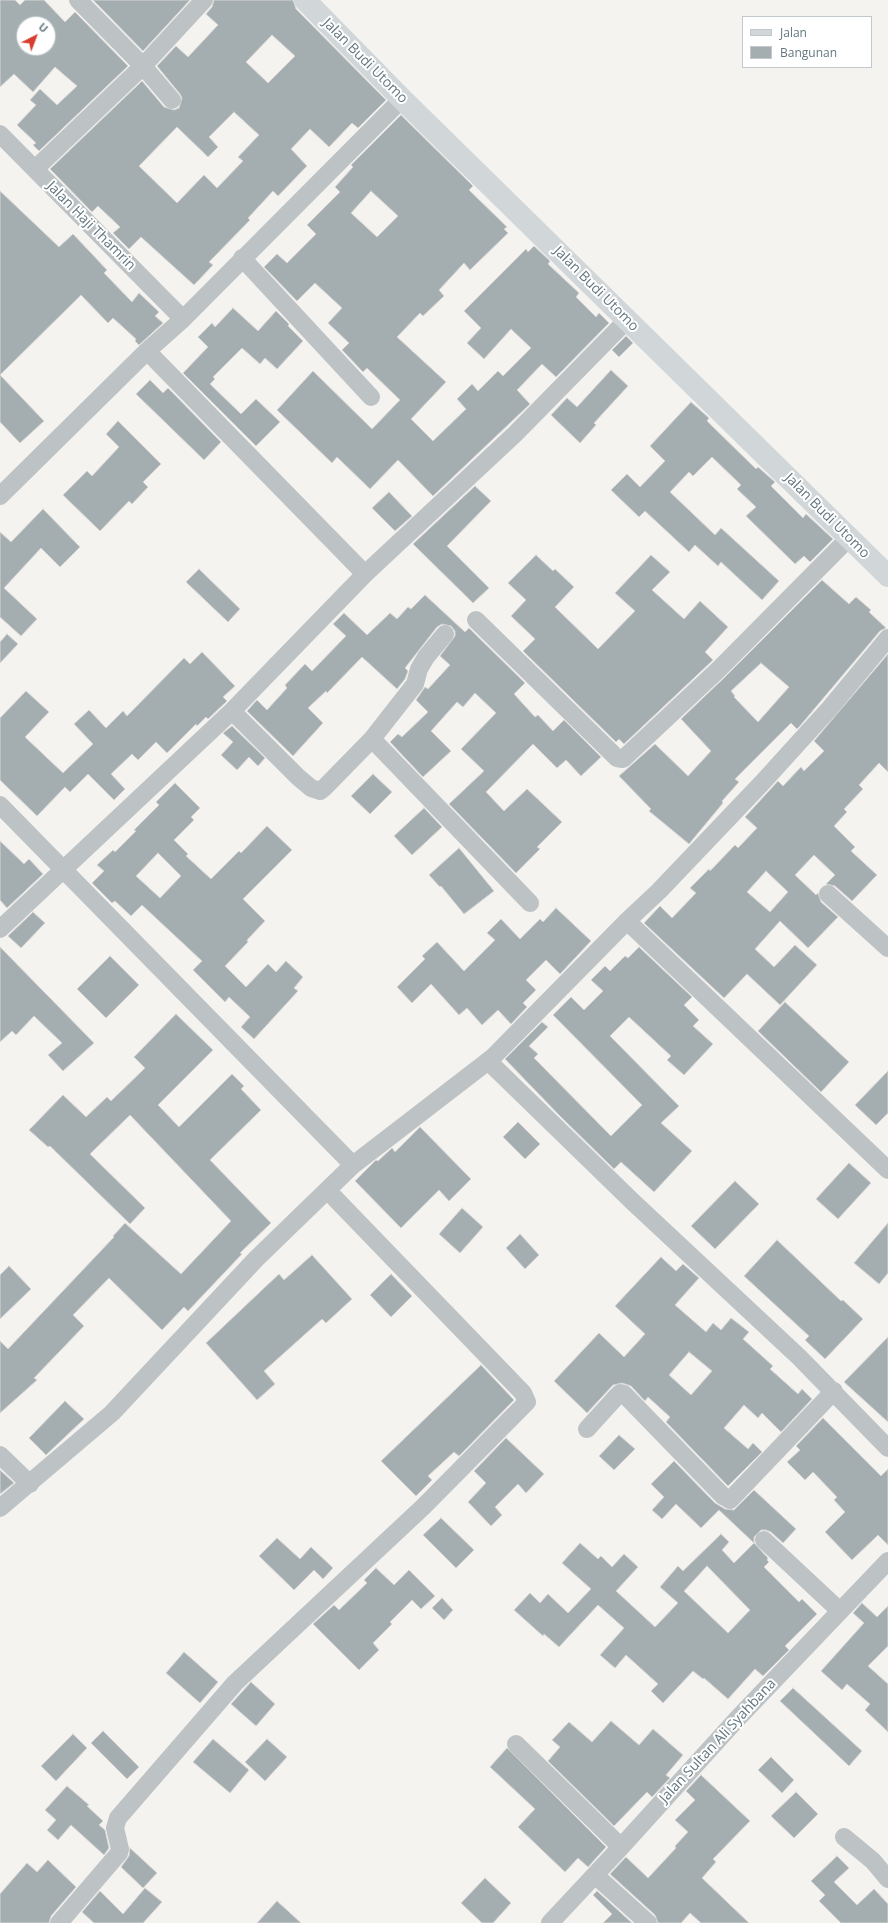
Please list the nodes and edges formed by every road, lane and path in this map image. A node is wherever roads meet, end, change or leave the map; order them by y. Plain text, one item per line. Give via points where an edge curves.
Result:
1 (78, 0) edge
2 (204, 0) edge
3 (305, 0) edge
4 (143, 66) junction
5 (402, 99) junction
6 (172, 100) dead end
7 (0, 134) edge
8 (35, 169) junction
9 (242, 258) junction
10 (183, 319) junction
11 (627, 320) junction
12 (147, 351) junction
13 (371, 397) dead end
14 (0, 496) edge
15 (849, 538) junction
16 (365, 574) junction
17 (888, 576) edge
18 (476, 620) dead end
19 (445, 634) dead end
20 (888, 638) edge
21 (232, 711) junction
22 (372, 739) junction
23 (0, 806) edge
24 (63, 868) junction
25 (828, 894) dead end
26 (530, 902) dead end
27 (627, 921) junction
28 (0, 929) edge
29 (888, 948) edge
30 (488, 1061) junction
31 (353, 1165) junction
32 (888, 1170) edge
33 (326, 1190) junction
34 (834, 1391) junction
35 (587, 1429) dead end
36 (888, 1448) edge
37 (0, 1455) edge
38 (30, 1484) junction
39 (0, 1508) edge
40 (764, 1540) dead end
41 (888, 1561) edge
42 (840, 1611) junction
43 (516, 1744) dead end
44 (844, 1837) dead end
45 (621, 1847) junction
46 (595, 1875) junction
47 (888, 1879) edge
48 (60, 1923) edge
49 (550, 1923) edge
50 (648, 1923) edge

1 - 4 street
2 - 4 street
3 - 5 street, Jalan Budi Utomo
4 - 6 street
4 - 8 street
5 - 9 street
5 - 11 street, Jalan Budi Utomo
7 - 8 street, Jalan Haji Thamrin
8 - 10 street, Jalan Haji Thamrin
9 - 10 street
9 - 13 street
10 - 12 street
11 - 15 street, Jalan Budi Utomo
11 - 16 street via 515,434
12 - 14 street
12 - 16 street
15 - 17 street, Jalan Budi Utomo
15 - 18 street via 719,668 623,759 617,758
16 - 21 street
19 - 22 street via 426,656 415,684
20 - 27 street via 830,708 761,784
21 - 22 street via 298,777 316,791 324,788
21 - 24 street
22 - 26 street
23 - 24 street
24 - 28 street
24 - 31 street
25 - 29 street
27 - 30 street
27 - 32 street
30 - 31 street
30 - 34 street
31 - 33 street
33 - 38 street via 256,1259 112,1413
33 - 48 street via 523,1393 527,1402 424,1507 235,1683 118,1818 115,1828 119,1853
34 - 35 street via 730,1500 722,1496 624,1394 620,1393
34 - 36 street
37 - 38 street
38 - 39 street
40 - 42 street
41 - 42 street, Jalan Sultan Ali Syahbana
42 - 45 street, Jalan Sultan Ali Syahbana via 737,1719
43 - 45 street
44 - 47 street via 873,1861
45 - 46 street, Jalan Sultan Ali Syahbana
46 - 49 street, Jalan Sultan Ali Syahbana
46 - 50 street

